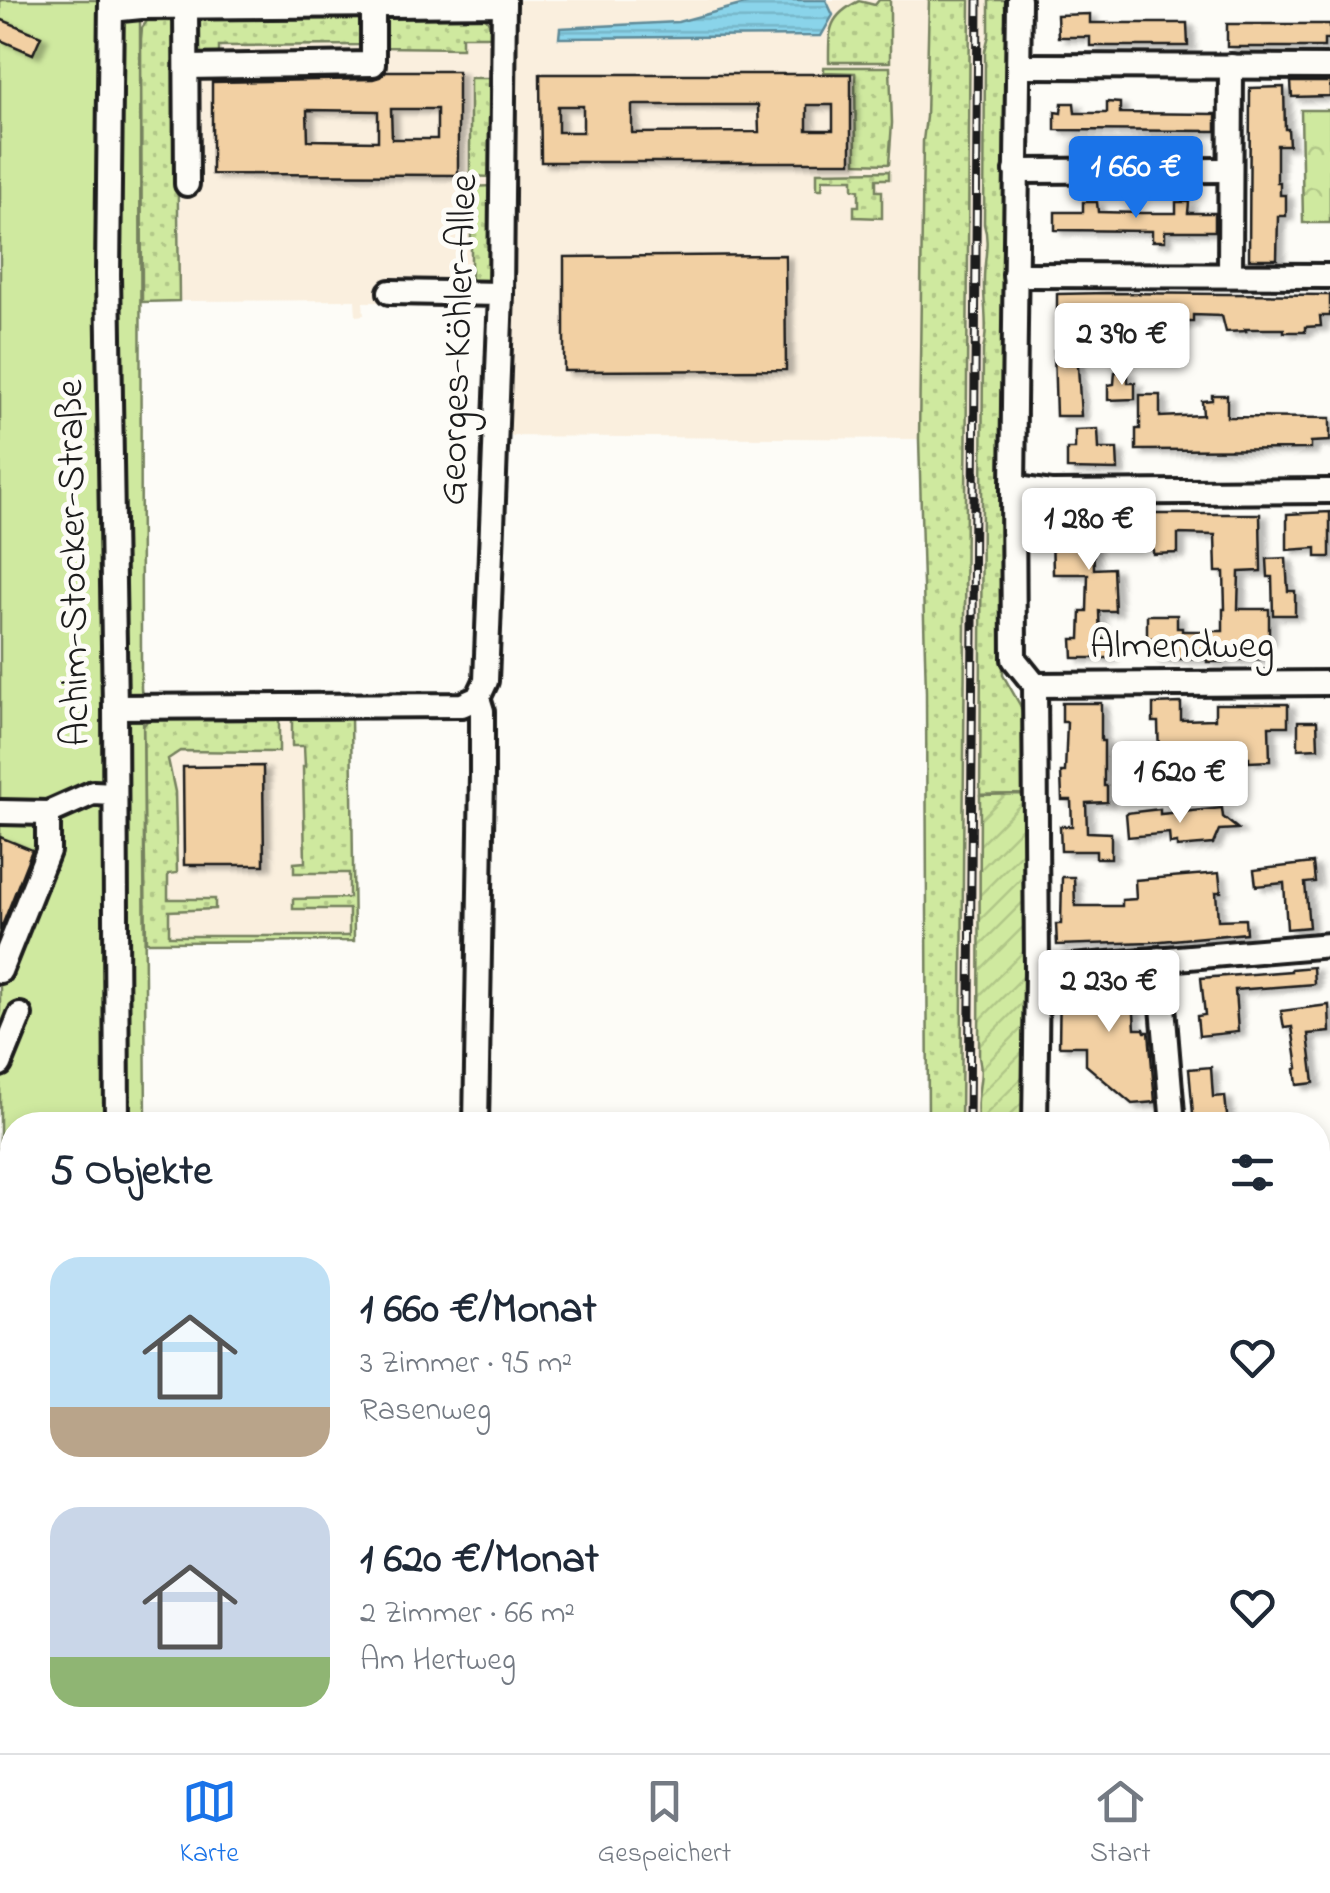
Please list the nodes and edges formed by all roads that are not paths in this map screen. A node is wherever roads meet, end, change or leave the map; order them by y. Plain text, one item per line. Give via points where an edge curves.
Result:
1 (1019, 0) edge
2 (504, 2) edge
3 (111, 5) edge
4 (373, 5) junction
5 (186, 7) junction
6 (1019, 66) junction
7 (1231, 66) junction
8 (1330, 67) edge
9 (187, 68) junction
10 (1230, 170) junction
11 (1016, 172) junction
12 (187, 184) dead end
13 (1230, 274) junction
14 (1015, 275) junction
15 (1330, 276) edge
16 (390, 292) dead end
17 (501, 294) junction
18 (1013, 486) junction
19 (1330, 492) edge
20 (1330, 684) edge
21 (1035, 685) junction
22 (482, 690) junction
23 (116, 707) junction
24 (115, 794) junction
25 (0, 812) edge
26 (48, 814) junction
27 (1330, 945) edge
28 (1158, 959) junction
29 (1038, 970) junction
30 (0, 971) edge
31 (20, 1015) dead end
32 (0, 1064) edge
33 (117, 1112) edge
34 (476, 1112) edge
35 (1035, 1112) edge
36 (1172, 1112) edge

1 - 6 street
2 - 4 street
2 - 17 street, Georges-Köhler-Allee
3 - 5 street
3 - 23 street, Achim-Stocker-Straße
4 - 5 street
4 - 9 street via 372,64
5 - 9 street
6 - 7 street
6 - 11 street
7 - 8 street
7 - 10 street
9 - 12 street
10 - 11 street
10 - 13 street
11 - 14 street
13 - 14 street
13 - 15 street
14 - 18 street
16 - 17 street
17 - 22 street, Georges-Köhler-Allee
18 - 19 street via 1052,493
18 - 21 street via 1014,658
20 - 21 street, Almendweg
21 - 29 street
22 - 23 street via 462,704
22 - 34 street, Georges-Köhler-Allee
23 - 24 street, Achim-Stocker-Straße
24 - 26 street via 93,793
24 - 33 street, Achim-Stocker-Straße
25 - 26 street
26 - 30 street via 48,851
27 - 28 street
28 - 29 street
28 - 36 street
29 - 35 street
31 - 32 street

